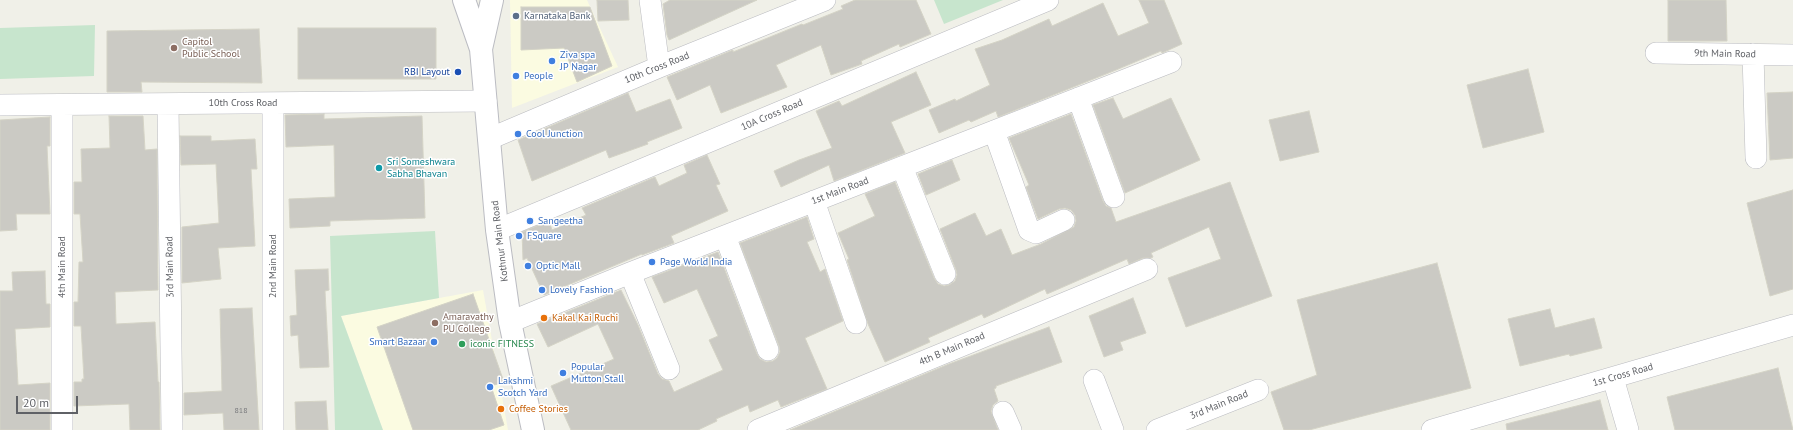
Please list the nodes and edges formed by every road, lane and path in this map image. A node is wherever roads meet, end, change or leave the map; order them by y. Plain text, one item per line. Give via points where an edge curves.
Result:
1 (464, 0) edge
2 (492, 0) edge
3 (650, 0) edge
4 (825, 0) edge
5 (1048, 0) edge
6 (481, 49) junction
7 (1656, 53) dead end
8 (1753, 54) junction
9 (1793, 55) edge
10 (1171, 62) dead end
11 (659, 67) junction
12 (1078, 98) junction
13 (486, 101) junction
14 (273, 103) junction
15 (168, 104) junction
16 (0, 105) edge
17 (62, 105) junction
18 (994, 131) junction
19 (489, 139) junction
20 (1756, 158) dead end
21 (902, 167) junction
22 (1114, 197) dead end
23 (814, 201) junction
24 (1064, 220) dead end
25 (497, 230) junction
26 (725, 236) junction
27 (1147, 269) dead end
28 (630, 273) junction
29 (945, 274) dead end
30 (510, 322) junction
31 (856, 324) dead end
32 (1793, 325) edge
33 (768, 350) dead end
34 (669, 369) dead end
35 (1613, 378) junction
36 (1094, 380) dead end
37 (1258, 390) dead end
38 (1453, 427) edge
39 (62, 430) edge
40 (172, 430) edge
41 (273, 430) edge
42 (533, 430) edge
43 (758, 430) edge
44 (1113, 430) edge
45 (1157, 430) edge
46 (1432, 430) edge
47 (1628, 430) edge

1 - 6 main road, Kothnur Main Road
2 - 6 main road, Kothnur Main Road
3 - 11 street
4 - 11 street, 10th Cross Road
5 - 25 street, 10A Cross Road
6 - 13 main road, Kothnur Main Road
7 - 8 street, 9th Main Road
8 - 9 street, 9th Main Road
8 - 20 street
10 - 12 street, 1st Main Road
11 - 19 street, 10th Cross Road
12 - 18 street, 1st Main Road
12 - 22 street
13 - 14 street, 10th Cross Road
13 - 19 main road, Kothnur Main Road
14 - 15 street, 10th Cross Road
14 - 41 street, 2nd Main Road
15 - 17 street, 10th Cross Road
15 - 40 street, 3rd Main Road
16 - 17 street, 10th Cross Road
17 - 39 street, 4th Main Road
18 - 21 street, 1st Main Road
18 - 24 street via 1029,230 1036,233
19 - 25 main road, Kothnur Main Road
21 - 23 street, 1st Main Road
21 - 29 street
23 - 26 street, 1st Main Road
23 - 31 street
25 - 30 main road, Kothnur Main Road
26 - 28 street, 1st Main Road
26 - 33 street
27 - 43 street, 4th B Main Road
28 - 30 street, 1st Main Road
28 - 34 street
30 - 42 main road, Kothnur Main Road
32 - 35 street, 1st Cross Road
35 - 38 street, 1st Cross Road
35 - 47 street
36 - 44 street
37 - 45 street, 3rd Main Road
38 - 46 street

